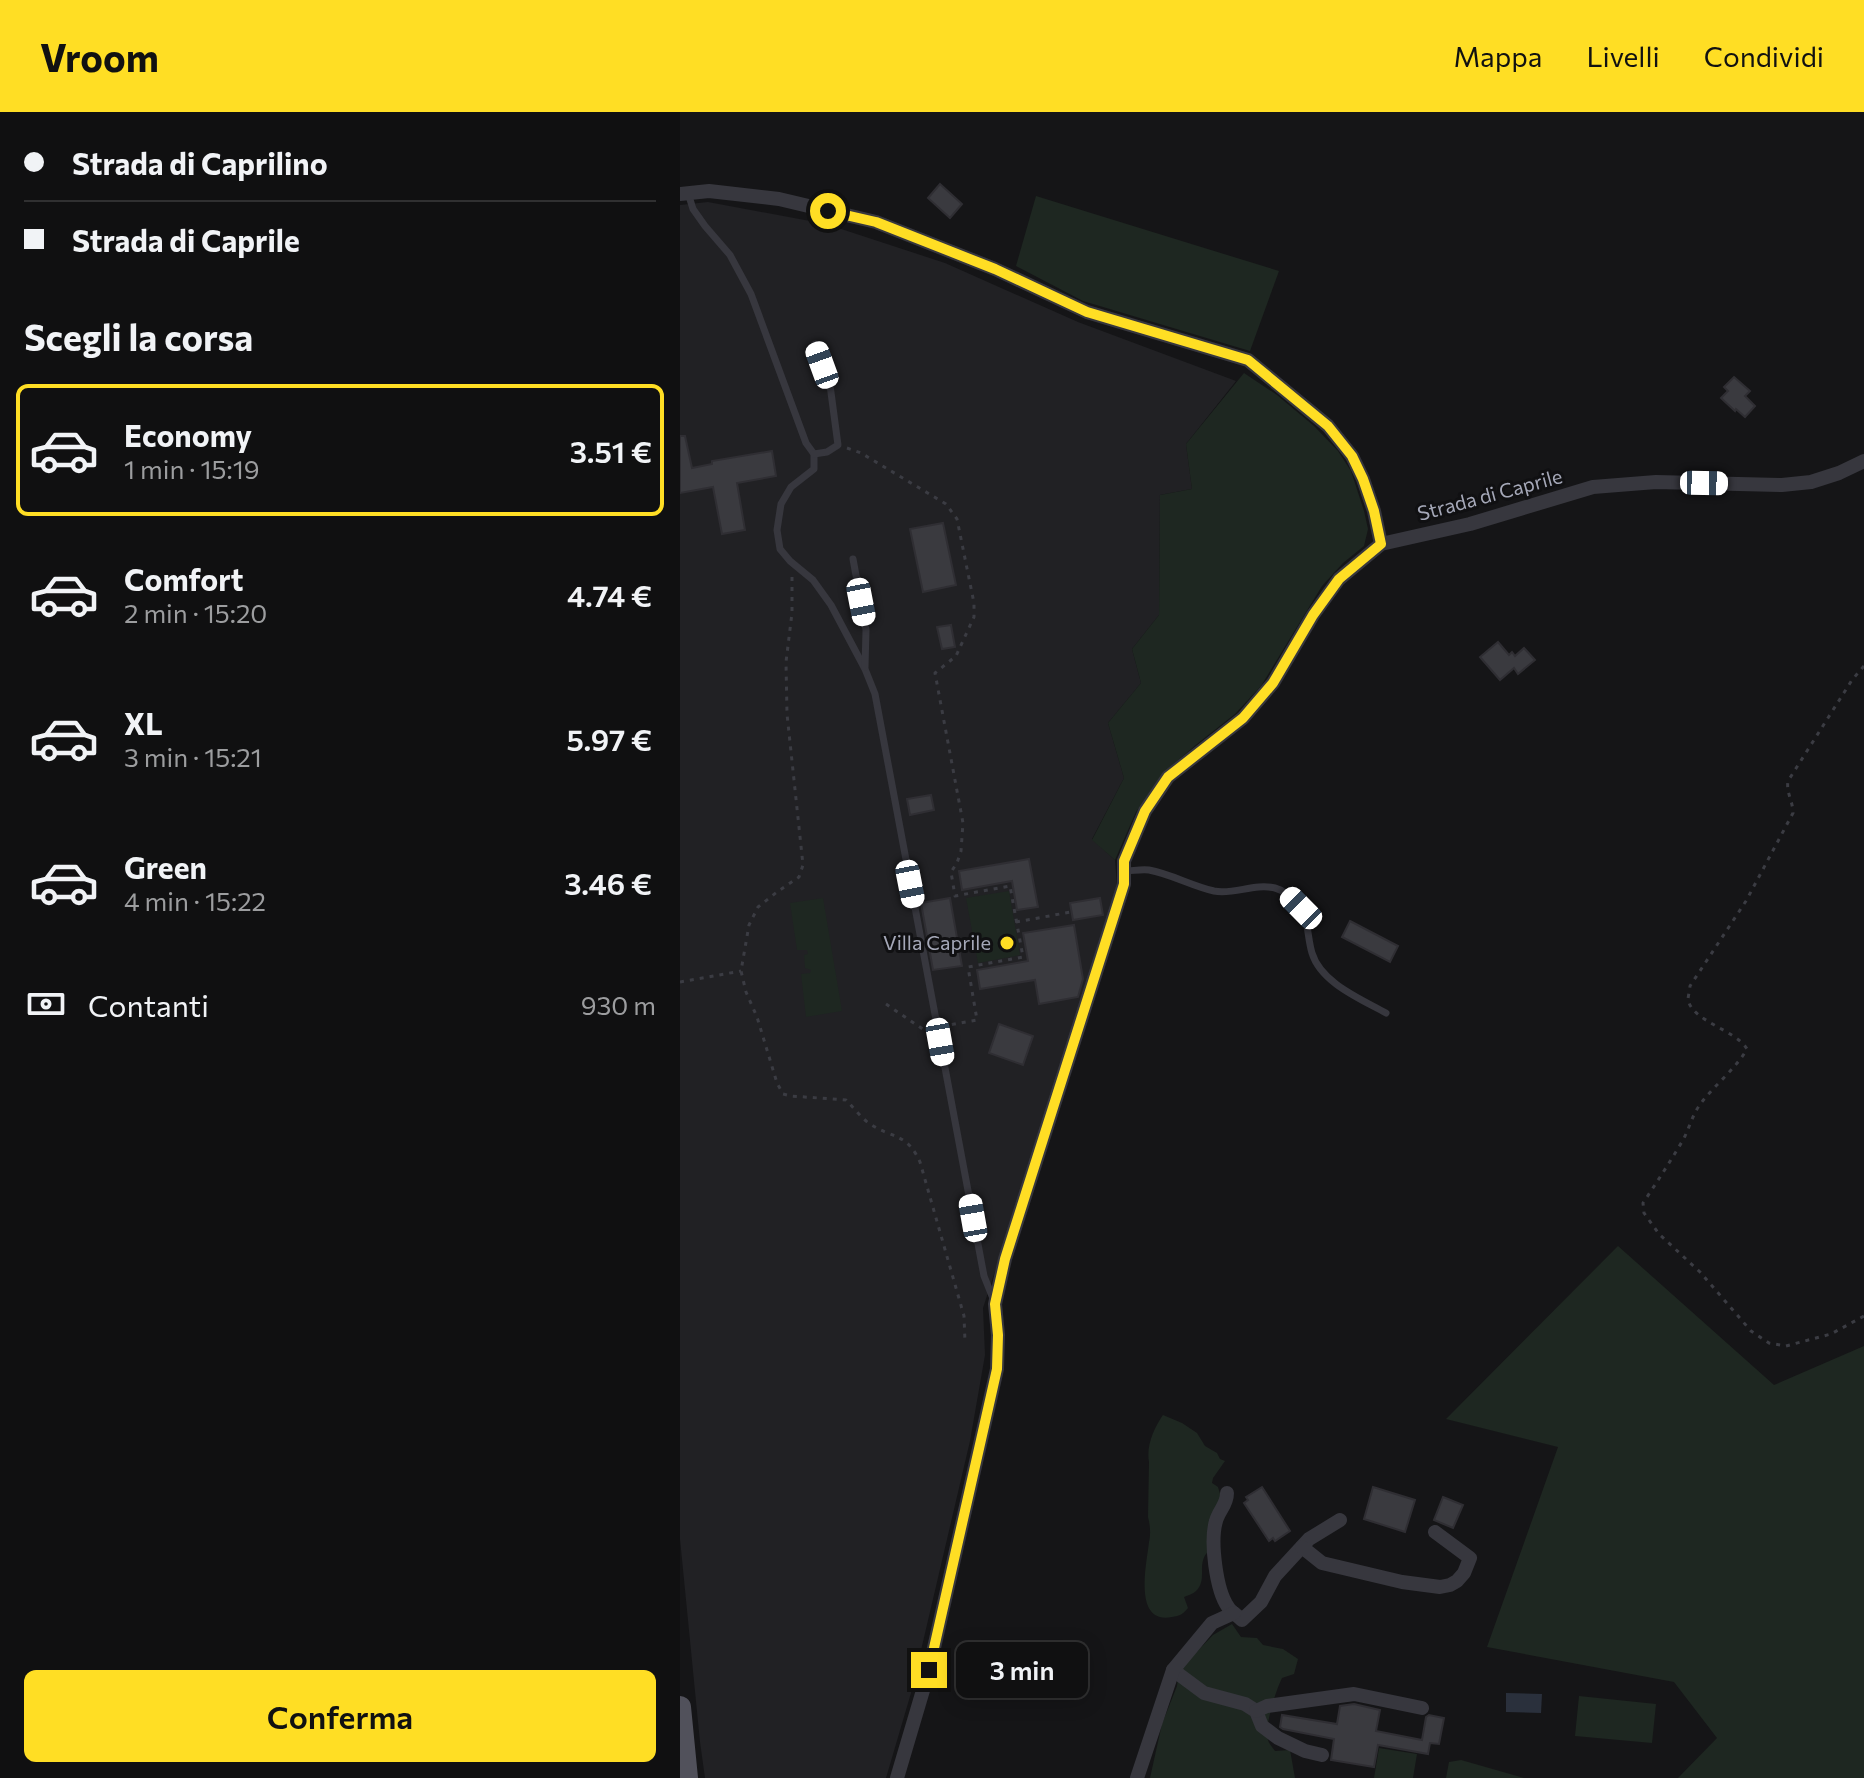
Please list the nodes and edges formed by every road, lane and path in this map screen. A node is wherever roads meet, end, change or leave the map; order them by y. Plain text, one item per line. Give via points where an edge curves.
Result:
1 (684, 193) edge
2 (815, 344) dead end
3 (838, 445) junction
4 (814, 454) junction
5 (1864, 461) edge
6 (1381, 544) junction
7 (853, 559) dead end
8 (790, 561) junction
9 (1864, 666) edge
10 (865, 669) junction
11 (1124, 871) junction
12 (1071, 912) dead end
13 (1016, 922) junction
14 (741, 971) junction
15 (680, 982) edge
16 (886, 1004) dead end
17 (1386, 1013) dead end
18 (937, 1028) junction
19 (940, 1042) junction
20 (995, 1304) junction
21 (1864, 1316) edge
22 (965, 1342) dead end
23 (1227, 1493) dead end
24 (1340, 1520) dead end
25 (1435, 1532) dead end
26 (1302, 1547) junction
27 (1234, 1613) junction
28 (1173, 1670) junction
29 (680, 1707) edge
30 (1422, 1708) dead end
31 (1256, 1711) junction
32 (682, 1748) edge
33 (1322, 1755) dead end
34 (687, 1778) edge
35 (897, 1778) edge
36 (1137, 1778) edge

1 - 4 lane via 730,255 751,294
1 - 6 street via 779,199 876,222 1087,312 1248,360 1328,426 1352,456
2 - 3 lane via 830,385
3 - 4 lane
3 - 13 path via 861,453 946,504 957,519 974,617 956,656 935,673 963,823 961,851 951,872 955,896 1010,886
4 - 8 lane via 814,469 791,487 781,504 780,549
5 - 6 street, Strada di Caprile via 1811,482 1782,485 1656,482 1593,487
6 - 11 street, Strada di Caprile via 1339,579 1273,683 1243,718 1168,777 1145,811
7 - 10 lane via 866,630
8 - 10 lane via 831,605
8 - 14 path via 787,714 803,865 799,877 758,907 749,925
9 - 21 path via 1788,781 1793,813 1746,901 1690,986 1690,1006 1747,1049 1696,1110 1643,1203 1659,1234 1751,1331 1769,1343 1786,1346 1831,1334
10 - 18 lane via 875,694
11 - 17 lane via 1148,870 1215,891 1259,887 1289,895 1301,908 1312,955 1325,975
11 - 20 street, Strada di Caprile
12 - 13 path
13 - 18 path via 1023,957 968,967 977,1020
14 - 15 path
14 - 22 path via 783,1094 846,1100 866,1122 913,1147 964,1316
16 - 19 path
18 - 19 lane
19 - 20 lane via 984,1276
20 - 35 street, Strada di Caprile via 997,1369 929,1670
23 - 27 street via 1215,1526 1215,1555 1223,1593
24 - 26 street
25 - 26 street via 1470,1558 1457,1581 1440,1587 1322,1563
26 - 27 street via 1250,1614 1242,1620
27 - 28 street via 1212,1623
28 - 31 street via 1204,1693
28 - 36 street
29 - 32 main road
30 - 31 street via 1354,1694
31 - 33 street via 1262,1726 1278,1738
32 - 34 main road

